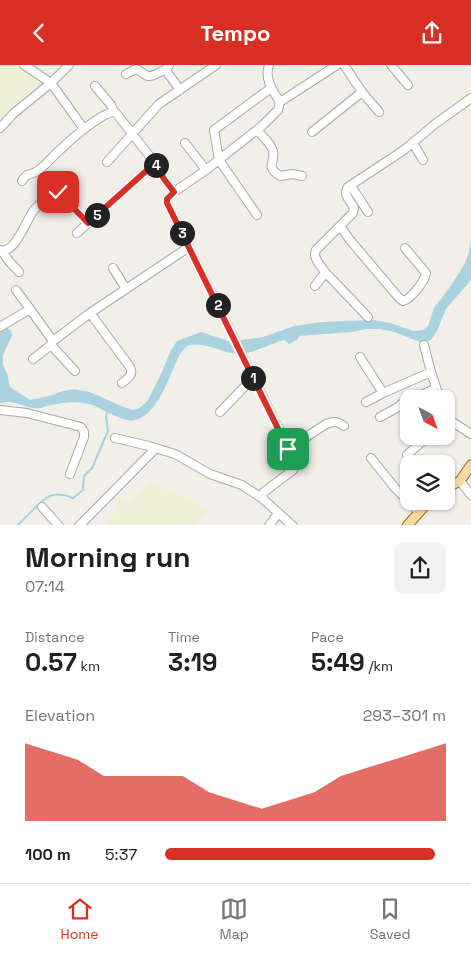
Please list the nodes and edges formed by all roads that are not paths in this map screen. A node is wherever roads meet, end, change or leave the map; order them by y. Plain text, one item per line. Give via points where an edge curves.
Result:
1 (24, 65) edge
2 (69, 65) edge
3 (216, 65) edge
4 (269, 65) edge
5 (337, 65) edge
6 (344, 65) edge
7 (391, 65) edge
8 (168, 67) edge
9 (126, 74) dead end
10 (52, 83) junction
11 (95, 85) dead end
12 (408, 85) dead end
13 (271, 87) junction
14 (180, 89) junction
15 (362, 92) junction
16 (471, 98) edge
17 (280, 102) junction
18 (114, 112) junction
19 (379, 112) dead end
20 (0, 128) edge
21 (84, 129) junction
22 (257, 130) junction
23 (312, 132) dead end
24 (133, 134) junction
25 (184, 143) dead end
26 (413, 143) junction
27 (219, 160) junction
28 (423, 160) dead end
29 (107, 162) dead end
30 (155, 163) junction
31 (206, 170) junction
32 (302, 177) dead end
33 (22, 181) dead end
34 (351, 186) junction
35 (174, 192) junction
36 (368, 212) dead end
37 (257, 215) dead end
38 (88, 223) junction
39 (340, 227) junction
40 (77, 233) dead end
41 (189, 247) junction
42 (405, 248) dead end
43 (1, 250) edge
44 (113, 268) dead end
45 (324, 271) junction
46 (19, 272) dead end
47 (315, 286) dead end
48 (126, 289) junction
49 (16, 290) dead end
50 (30, 309) junction
51 (90, 313) junction
52 (368, 317) dead end
53 (0, 327) edge
54 (52, 343) junction
55 (424, 345) dead end
56 (360, 357) dead end
57 (33, 359) dead end
58 (75, 371) dead end
59 (431, 372) junction
60 (253, 378) junction
61 (122, 383) dead end
62 (436, 388) joint
63 (432, 390) edge
64 (383, 393) junction
65 (366, 403) dead end
66 (400, 405) edge
67 (0, 410) edge
68 (220, 412) dead end
69 (380, 417) dead end
70 (455, 423) edge
71 (344, 427) dead end
72 (471, 434) edge
73 (115, 438) dead end
74 (418, 445) edge
75 (156, 448) junction
76 (288, 449) junction
77 (407, 455) dead end
78 (371, 458) dead end
79 (471, 465) edge
80 (70, 474) dead end
81 (460, 481) junction
82 (455, 484) edge
83 (471, 495) edge
84 (263, 499) junction
85 (42, 507) dead end
86 (419, 512) joint
87 (278, 513) junction
88 (59, 525) edge
89 (79, 525) edge
90 (269, 525) edge
91 (293, 525) edge
92 (406, 525) edge

1 - 10 street
2 - 10 street
3 - 14 street
4 - 13 street via 267,73
5 - 17 street
6 - 15 street
7 - 12 street
8 - 9 street via 151,76 140,69
8 - 14 street
10 - 20 street
10 - 21 street
11 - 18 street
13 - 17 street
13 - 27 street via 214,130
14 - 24 street via 159,104
15 - 19 street
15 - 23 street
16 - 26 street
17 - 22 street via 275,115
18 - 21 street via 107,113
18 - 24 street
21 - 33 street via 38,171 27,174
22 - 27 street
22 - 32 street via 272,150 272,169 280,176 293,174
24 - 29 street
24 - 30 street
25 - 31 street
26 - 28 street
26 - 34 street
27 - 31 street
27 - 37 street
30 - 35 street
30 - 38 street
31 - 35 street
34 - 36 street
34 - 39 street via 346,195 354,208 353,213
35 - 41 street via 167,203
38 - 40 street
38 - 43 street via 56,192 35,208 13,245 6,251
39 - 42 street via 403,301 409,298 426,273
39 - 45 street via 314,253
41 - 48 street
41 - 60 street
43 - 46 street
44 - 48 street
45 - 47 street
45 - 52 street
48 - 51 street
49 - 50 street
50 - 53 street
50 - 54 street
51 - 54 street
51 - 61 street via 132,371 131,377
54 - 57 street
54 - 58 street
55 - 59 street
56 - 64 street
59 - 62 street
59 - 64 street
60 - 68 street
60 - 76 street
62 - 63 street
64 - 65 street
66 - 69 street
67 - 80 street via 27,413 81,427 84,437
70 - 72 street
71 - 76 street via 333,421
73 - 75 street
74 - 77 street
75 - 84 street via 175,454 210,474 242,485
75 - 89 street
76 - 84 street via 293,470 264,492
78 - 86 street
79 - 81 main road
81 - 82 main road
81 - 83 street
84 - 87 street
85 - 88 street
86 - 92 main road
87 - 90 street
87 - 91 street

